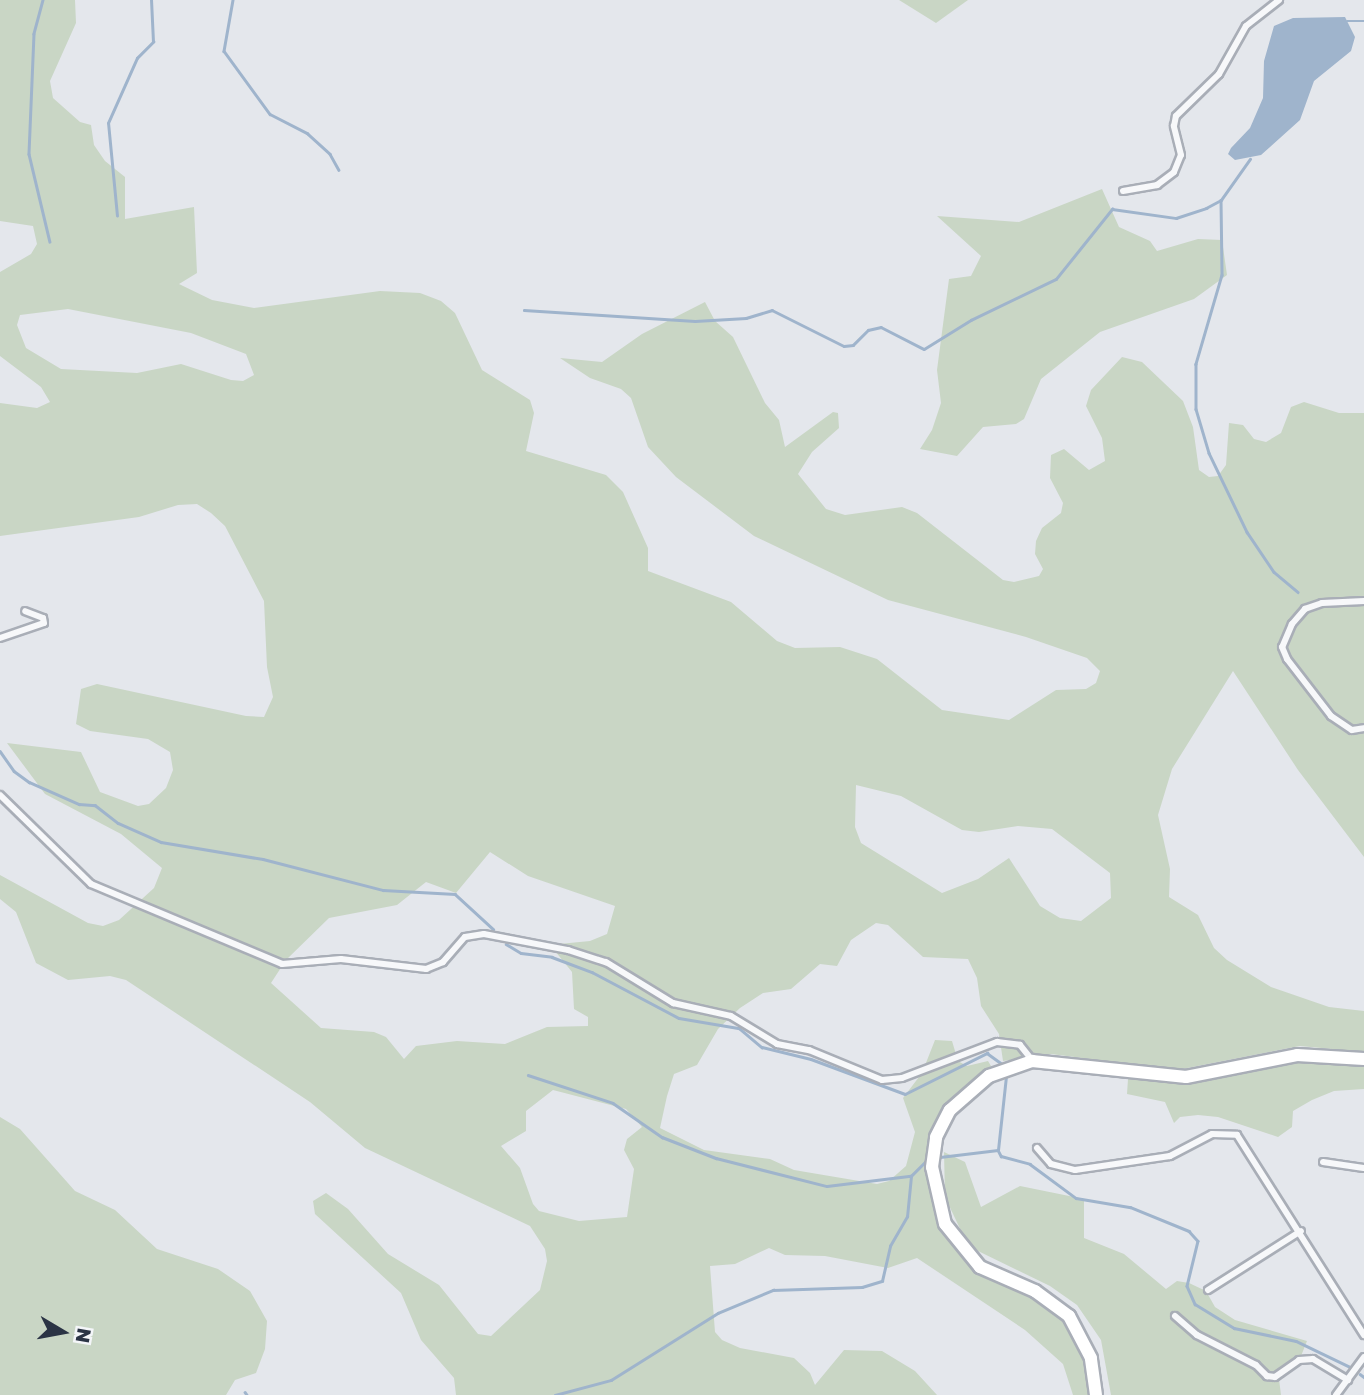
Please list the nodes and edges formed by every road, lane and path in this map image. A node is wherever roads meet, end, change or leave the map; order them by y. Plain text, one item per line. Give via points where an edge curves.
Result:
1 (1279, 0) edge
2 (1123, 191) dead end
3 (1364, 601) edge
4 (25, 611) dead end
5 (0, 638) edge
6 (1364, 728) edge
7 (0, 795) edge
8 (1364, 1059) edge
9 (1032, 1060) junction
10 (1037, 1148) dead end
11 (1323, 1162) dead end
12 (1364, 1168) edge
13 (1301, 1231) junction
14 (1208, 1290) dead end
15 (1175, 1316) dead end
16 (1364, 1335) edge
17 (1364, 1357) edge
18 (1348, 1380) junction
19 (1096, 1395) edge
20 (1336, 1395) edge

1 - 2 street via 1246,26 1219,74 1176,116 1181,155 1174,172 1157,185
3 - 6 street via 1322,603 1305,609 1282,647 1331,716 1352,730
4 - 5 street via 40,616 44,623
7 - 9 street via 90,884 282,964 341,958 426,969 443,962 465,937 484,934 606,962 673,1003 731,1016 777,1044 809,1050 882,1080 902,1078 998,1042 1020,1045
8 - 9 highway via 1297,1055 1186,1077
9 - 19 highway via 989,1076 950,1110 933,1151 936,1194 945,1224 980,1267 1035,1291 1069,1316 1091,1358
10 - 13 street via 1051,1164 1075,1170 1170,1156 1212,1134 1230,1132 1251,1154
11 - 12 street
13 - 14 street
13 - 16 street
15 - 18 street via 1197,1335 1256,1365 1267,1377 1275,1377 1299,1360 1313,1359
17 - 18 street
18 - 20 street

